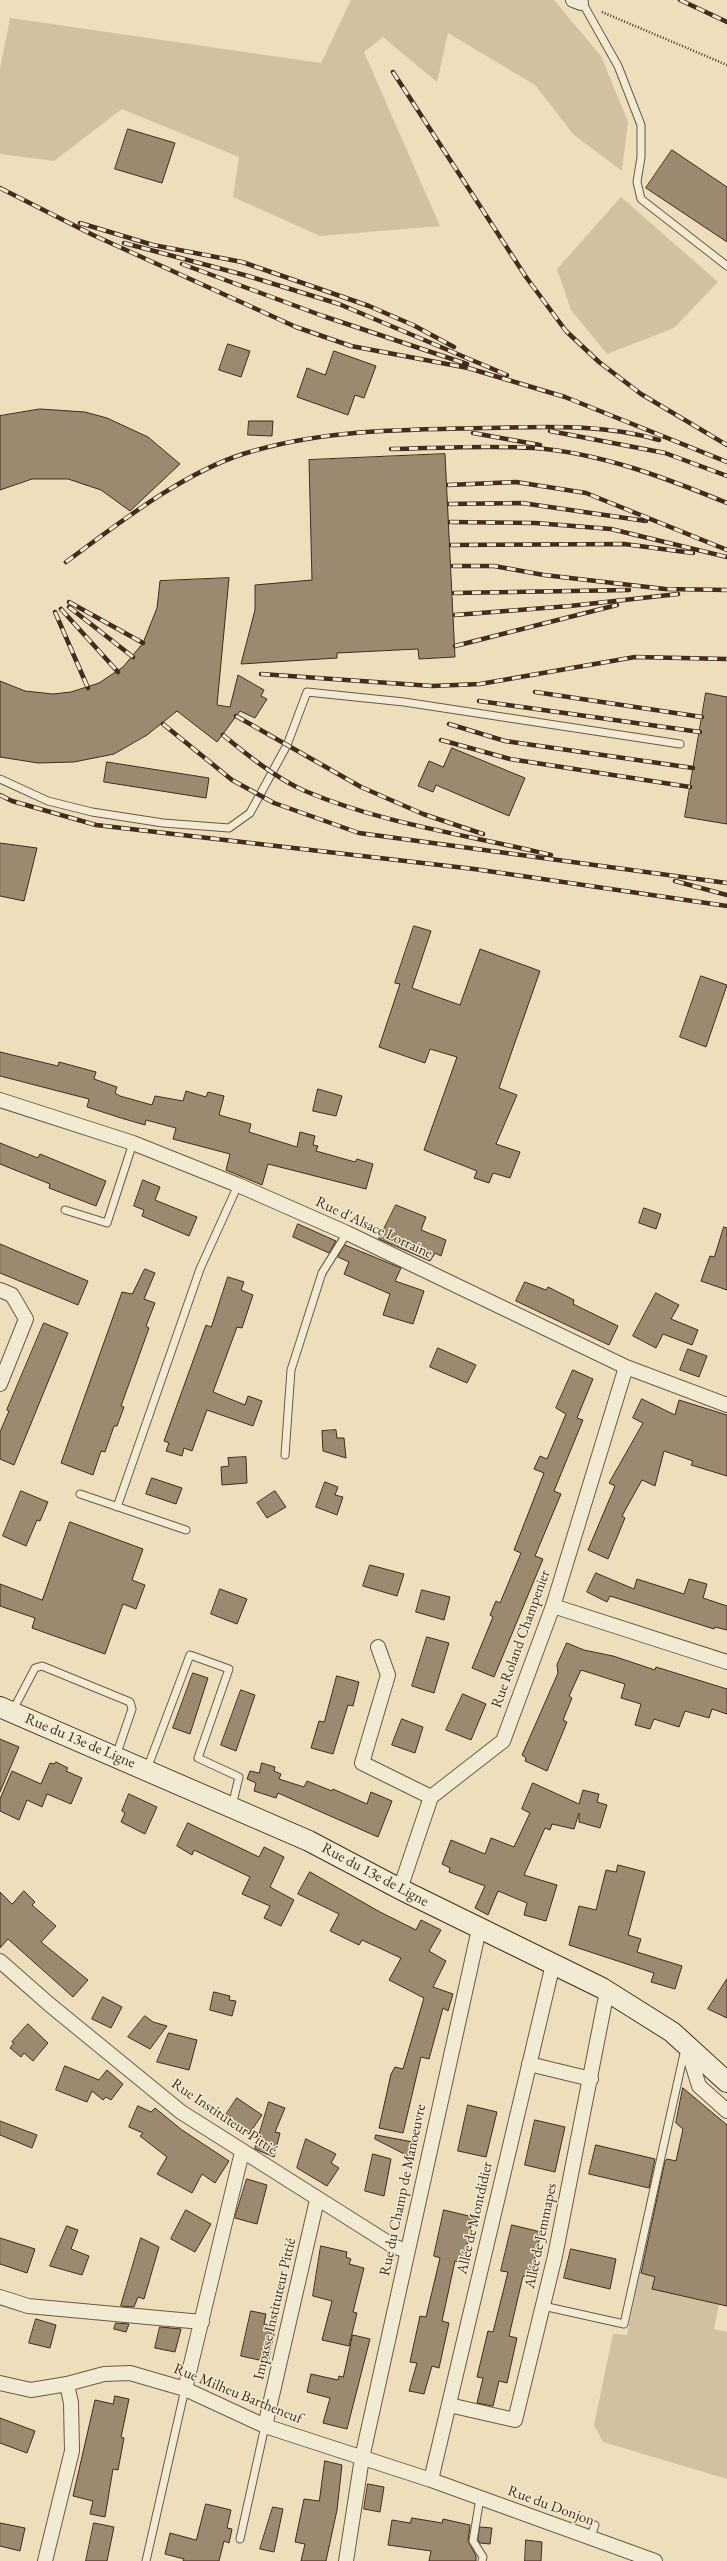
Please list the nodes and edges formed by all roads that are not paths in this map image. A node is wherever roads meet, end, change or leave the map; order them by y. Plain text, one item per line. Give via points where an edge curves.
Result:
1 (579, 1) edge
2 (727, 266) edge
3 (680, 744) dead end
4 (0, 779) edge
5 (0, 1100) edge
6 (133, 1143) junction
7 (238, 1185) junction
8 (65, 1210) dead end
9 (347, 1233) junction
10 (0, 1290) edge
11 (626, 1367) junction
12 (0, 1384) edge
13 (726, 1403) edge
14 (285, 1455) dead end
15 (80, 1494) dead end
16 (116, 1507) junction
17 (186, 1530) dead end
18 (553, 1606) junction
19 (378, 1647) dead end
20 (727, 1662) edge
21 (6, 1709) edge
22 (116, 1756) junction
23 (147, 1769) junction
24 (431, 1798) junction
25 (232, 1806) junction
26 (400, 1889) junction
27 (479, 1929) junction
28 (0, 1961) edge
29 (553, 1964) junction
30 (607, 1991) junction
31 (686, 2045) junction
32 (529, 2064) junction
33 (591, 2079) junction
34 (727, 2082) edge
35 (727, 2111) edge
36 (242, 2152) junction
37 (317, 2200) junction
38 (407, 2251) junction
39 (0, 2297) edge
40 (543, 2306) junction
41 (202, 2322) junction
42 (0, 2383) edge
43 (67, 2384) junction
44 (185, 2389) junction
45 (449, 2405) junction
46 (265, 2426) junction
47 (362, 2458) junction
48 (434, 2481) junction
49 (480, 2498) junction
50 (240, 2539) dead end
51 (45, 2561) edge
52 (146, 2561) edge
53 (346, 2561) edge
54 (482, 2561) edge
55 (654, 2561) edge

1 - 2 lane via 618,66 641,125 641,157 637,182 641,199
3 - 4 lane via 404,702 307,692 287,745 250,813 229,828 163,823 92,812 48,801
5 - 6 street, Rue d'Alsace Lorraine
6 - 7 street, Rue d'Alsace Lorraine
6 - 8 lane via 107,1224
7 - 9 street, Rue d'Alsace Lorraine
7 - 16 lane via 200,1269
9 - 11 street, Rue d'Alsace Lorraine
9 - 14 lane via 322,1272 291,1370
10 - 12 street via 12,1295 26,1319
11 - 13 street, Rue d'Alsace Lorraine
11 - 18 street, Rue Roland Champenier
15 - 16 lane
16 - 17 lane
18 - 20 street
18 - 24 street, Rue Roland Champenier via 503,1741
19 - 24 street via 388,1675 362,1763
21 - 22 main road, Rue du 13e de Ligne
21 - 22 lane via 35,1668 42,1666 130,1702 132,1709
22 - 23 main road, Rue du 13e de Ligne
23 - 25 main road, Rue du 13e de Ligne
23 - 25 lane via 190,1655 229,1669 198,1758 239,1778
24 - 26 street
25 - 26 main road, Rue du 13e de Ligne via 309,1841
26 - 27 main road, Rue du 13e de Ligne
27 - 29 main road, Rue du 13e de Ligne
27 - 38 street, Rue du Champ de Manoeuvre
28 - 36 street, Rue Instituteur Pittié via 181,2112
29 - 30 main road, Rue du 13e de Ligne
29 - 32 street, Allée de Montdidier
30 - 31 main road, Rue du 13e de Ligne via 672,2032
30 - 33 street, Allée de Jemmapes
31 - 34 main road, Rue du 13e de Ligne
31 - 35 street via 699,2086
31 - 40 lane via 624,2324
32 - 33 street
32 - 45 street, Allée de Montdidier
33 - 40 street, Allée de Jemmapes
36 - 37 street, Rue Instituteur Pittié
36 - 41 street
37 - 38 street, Rue Instituteur Pittié via 393,2246
37 - 46 street, Impasse Instituteur Pittié
38 - 47 street, Rue du Champ de Manoeuvre
39 - 41 street via 28,2306
40 - 45 street, Allée de Jemmapes via 515,2420
41 - 44 street
42 - 43 street, Rue Milheu Bartheneuf via 31,2390
43 - 44 street, Rue Milheu Bartheneuf via 104,2374 130,2373
43 - 51 street via 71,2403 72,2451
44 - 46 street, Rue Milheu Bartheneuf
44 - 52 lane
45 - 48 street, Allée de Montdidier
46 - 47 street, Rue Milheu Bartheneuf
46 - 50 lane
47 - 48 street, Rue Milheu Bartheneuf
47 - 53 street, Rue du Champ de Manoeuvre
48 - 49 street, Rue du Donjon
49 - 54 lane via 473,2541
49 - 55 street, Rue du Donjon via 592,2531

